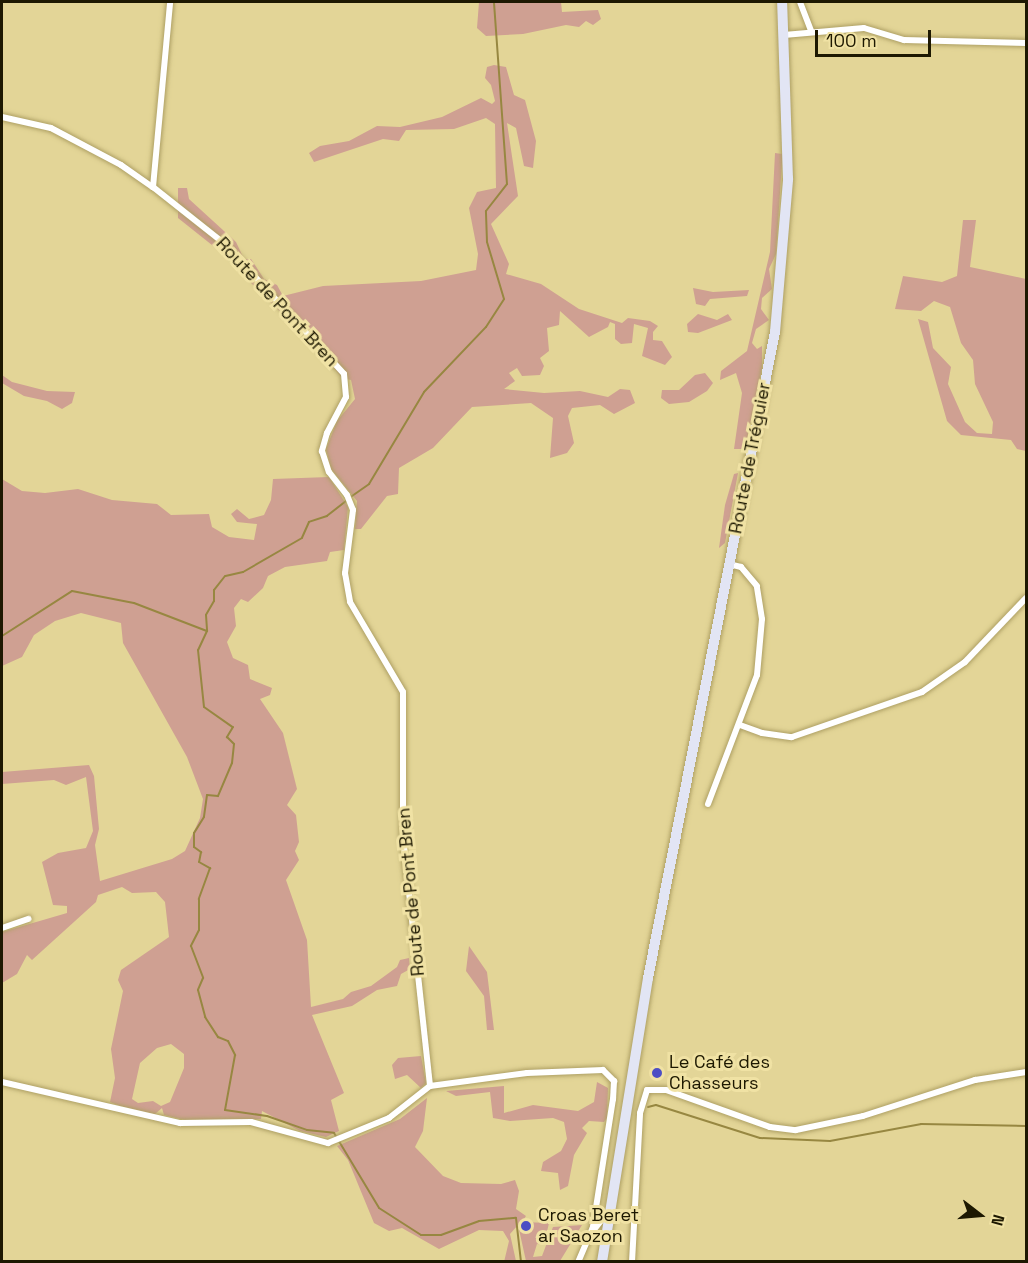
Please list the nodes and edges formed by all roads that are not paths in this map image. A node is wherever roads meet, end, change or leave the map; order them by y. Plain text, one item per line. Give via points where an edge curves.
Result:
1 (170, 2) edge
2 (782, 2) edge
3 (800, 2) edge
4 (811, 31) junction
5 (784, 35) junction
6 (1026, 43) edge
7 (2, 117) edge
8 (153, 187) junction
9 (729, 564) junction
10 (1026, 598) edge
11 (740, 725) junction
12 (708, 804) dead end
13 (28, 919) dead end
14 (2, 928) edge
15 (1026, 1072) edge
16 (2, 1082) edge
17 (430, 1086) junction
18 (611, 1208) junction
19 (591, 1234) junction
20 (578, 1262) edge
21 (602, 1262) edge
22 (632, 1262) edge

1 - 8 street
2 - 5 main road, Route de Tréguier
3 - 4 street
4 - 5 street
4 - 6 street via 864,28 904,40
5 - 9 main road, Route de Tréguier via 788,179 780,292
7 - 8 street, Route de Pont Bren via 51,128 121,165
8 - 17 street, Route de Pont Bren via 225,244 344,374 346,398 322,451 329,472 353,510 345,573 350,602 403,692 403,837
9 - 11 street via 748,573 757,586 761,605 757,675
9 - 18 main road, Route de Tréguier via 661,909
10 - 11 street via 965,662 922,692 792,737
11 - 12 street
13 - 14 street
15 - 22 street via 975,1080 863,1116 796,1130 770,1127 666,1090 647,1090 640,1113
16 - 17 street via 180,1123 258,1123 324,1143 389,1118
17 - 19 street via 527,1073 594,1069 608,1073 614,1081 613,1099
18 - 19 street
18 - 21 main road, Route de Tréguier
19 - 20 street

